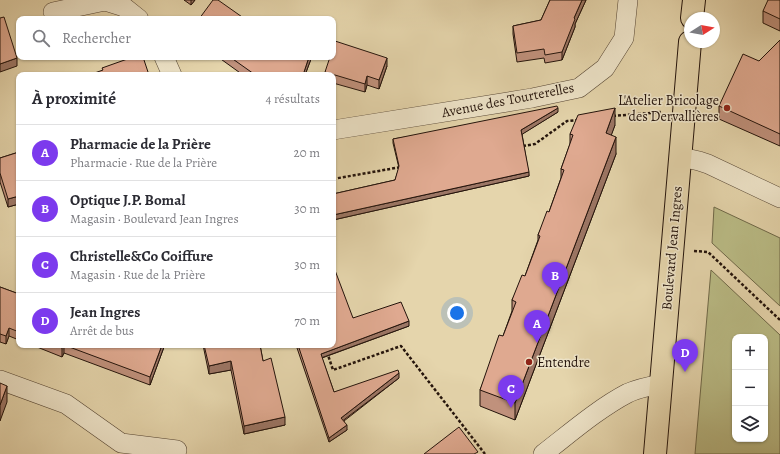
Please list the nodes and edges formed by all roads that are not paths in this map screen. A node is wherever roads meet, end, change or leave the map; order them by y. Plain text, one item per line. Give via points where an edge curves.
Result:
1 (628, 0) edge
2 (694, 0) edge
3 (53, 12) dead end
4 (693, 12) edge
5 (135, 16) edge
6 (689, 48) edge
7 (165, 60) edge
8 (171, 72) edge
9 (336, 130) edge
10 (681, 157) junction
11 (780, 198) edge
12 (0, 380) edge
13 (661, 384) junction
14 (177, 450) dead end
15 (543, 454) edge
16 (655, 454) edge

1 - 9 street, Avenue des Tourterelles via 624,38 605,68 579,88
2 - 4 main road
3 - 5 street via 105,1 124,7
6 - 10 main road, Boulevard Jean Ingres
7 - 8 street
10 - 11 street via 708,164
10 - 13 main road, Boulevard Jean Ingres
12 - 14 street via 66,404 121,443
13 - 15 street via 629,393 610,404
13 - 16 main road, Boulevard Jean Ingres

